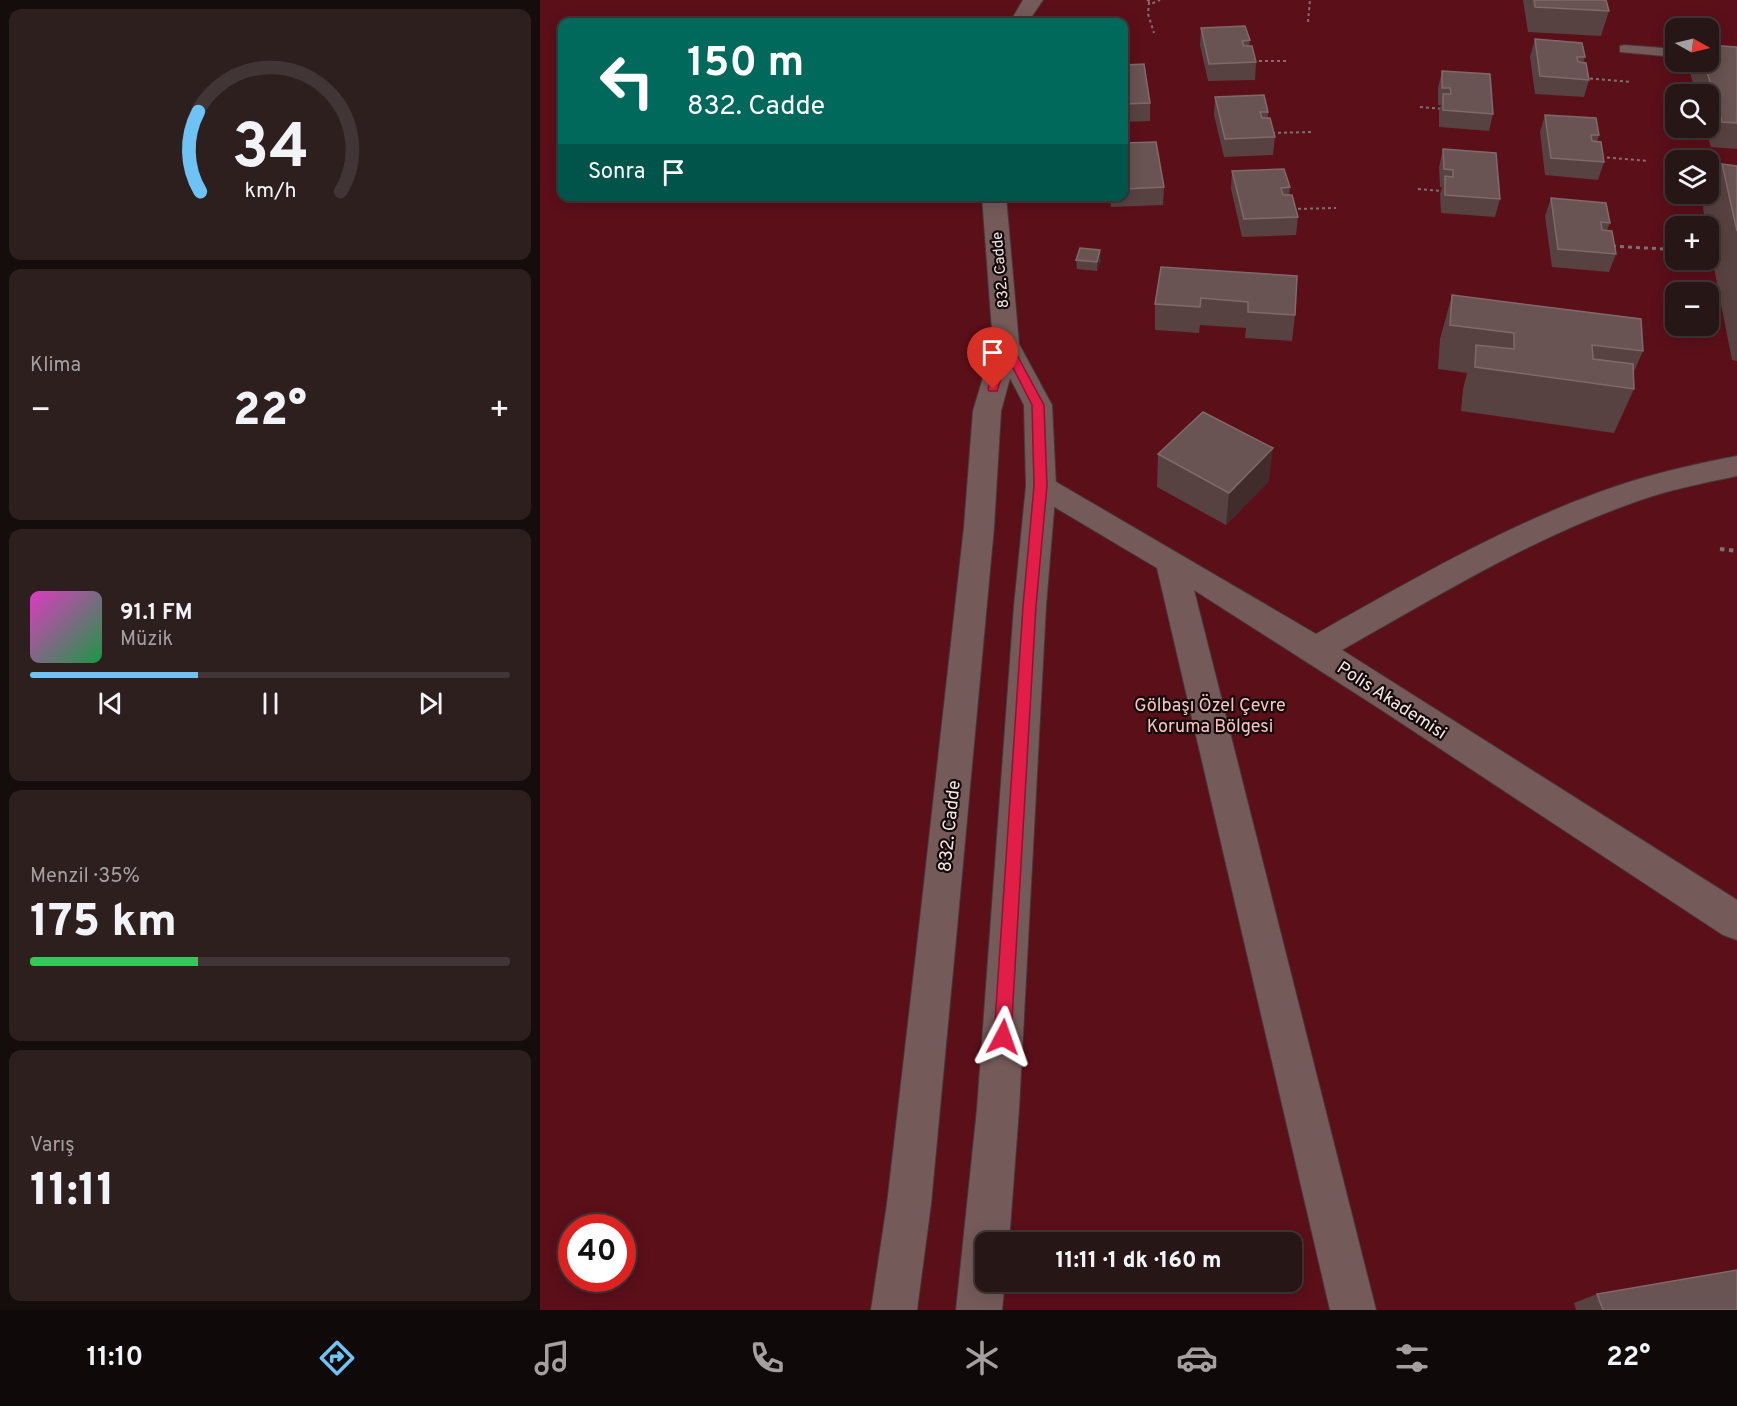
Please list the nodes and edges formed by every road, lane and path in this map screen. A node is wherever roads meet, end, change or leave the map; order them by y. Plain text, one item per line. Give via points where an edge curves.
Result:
1 (1033, 0) edge
2 (1160, 0) edge
3 (1310, 0) edge
4 (1148, 1) edge
5 (1022, 18) edge
6 (1308, 22) dead end
7 (1154, 33) dead end
8 (1624, 49) dead end
9 (1665, 52) edge
10 (1246, 61) edge
11 (1288, 61) dead end
12 (1575, 77) edge
13 (1631, 81) dead end
14 (1420, 107) dead end
15 (1443, 109) edge
16 (1311, 132) dead end
17 (1265, 133) edge
18 (1590, 157) edge
19 (1648, 161) dead end
20 (1418, 189) dead end
21 (1443, 191) edge
22 (994, 201) edge
23 (1336, 208) dead end
24 (1286, 209) edge
25 (1610, 245) edge
26 (1663, 249) dead end
27 (1006, 344) junction
28 (1737, 466) edge
29 (1041, 486) junction
30 (1720, 549) dead end
31 (1737, 551) edge
32 (1172, 562) junction
33 (1315, 650) junction
34 (1737, 922) edge
35 (987, 1232) edge
36 (982, 1292) edge
37 (894, 1310) edge
38 (980, 1310) edge
39 (1353, 1310) edge

1 - 5 street
2 - 4 path
3 - 6 path
4 - 7 path
8 - 9 lane
10 - 11 path
12 - 13 path
14 - 15 path
16 - 17 path
18 - 19 path
20 - 21 path
22 - 27 street, 832. Cadde
23 - 24 path
25 - 26 path
27 - 29 street, 832. Cadde via 1038,405
27 - 37 street, 832. Cadde via 987,411 981,507 938,928
28 - 33 street via 1669,482 1557,520 1446,576
29 - 32 street, Polis Akademisi
29 - 35 street, 832. Cadde via 1029,606
30 - 31 path
32 - 33 street, Polis Akademisi
32 - 39 street
33 - 34 street, Polis Akademisi
36 - 38 street, 832. Cadde

